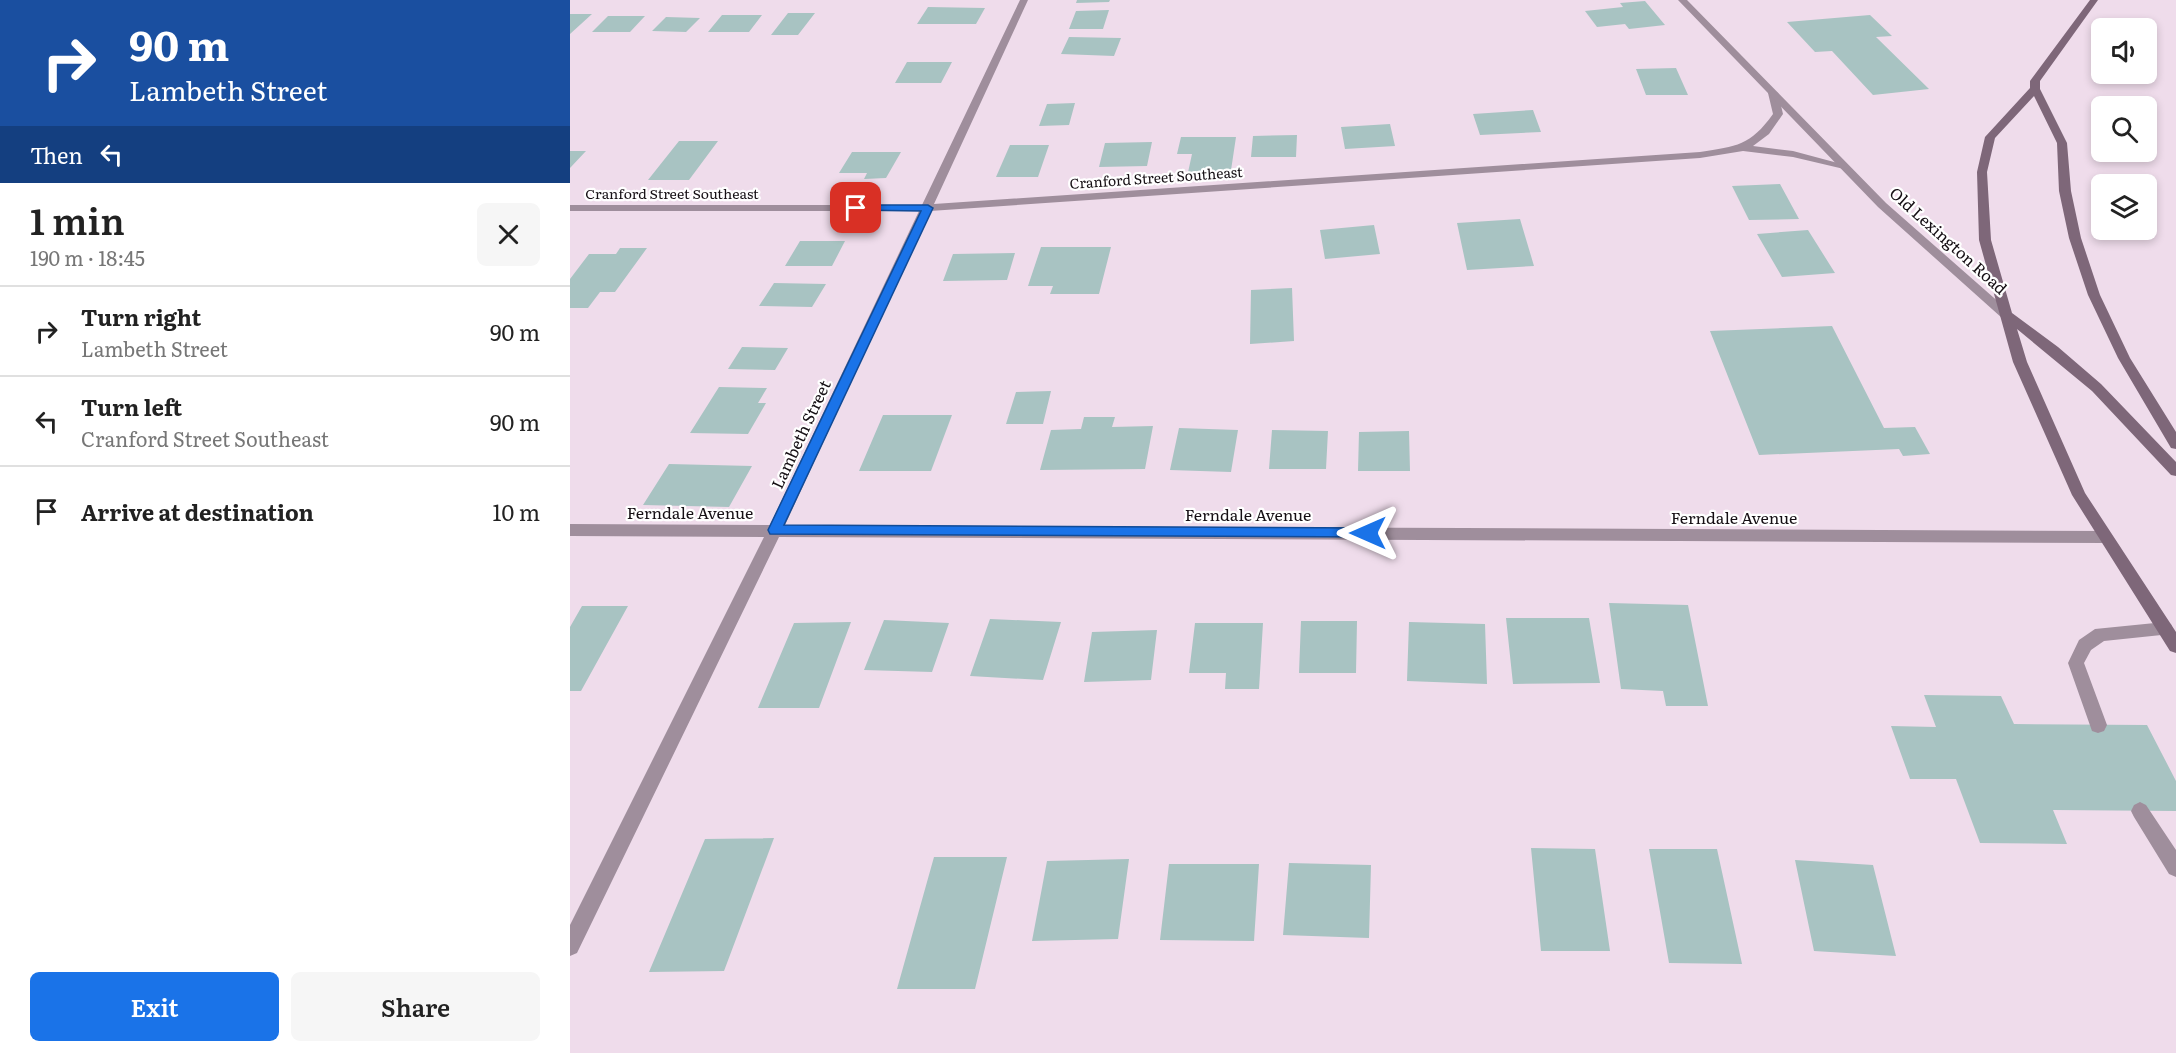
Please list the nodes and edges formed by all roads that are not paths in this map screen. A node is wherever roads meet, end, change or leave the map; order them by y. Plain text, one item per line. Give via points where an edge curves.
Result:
1 (1024, 0) edge
2 (1682, 0) edge
3 (2094, 0) edge
4 (2035, 89) junction
5 (1773, 93) junction
6 (1743, 148) junction
7 (1844, 166) junction
8 (570, 208) edge
9 (928, 208) junction
10 (2006, 315) junction
11 (2176, 444) edge
12 (2176, 471) edge
13 (570, 530) edge
14 (775, 530) junction
15 (2105, 537) junction
16 (2165, 629) junction
17 (2176, 646) edge
18 (2098, 725) dead end
19 (2140, 811) dead end
20 (2176, 867) edge
21 (570, 946) edge

1 - 9 street, Lambeth Street
2 - 5 street, Old Lexington Road
3 - 4 main road via 2035,81
4 - 10 main road via 1990,136 1982,172 1985,240
4 - 11 main road via 2062,143 2065,191 2094,295 2124,358
5 - 6 street, Cranford Street Southeast via 1778,114 1765,132
5 - 7 street, Old Lexington Road
6 - 7 street, Cranford Street Southeast
6 - 9 street, Cranford Street Southeast via 1700,155
7 - 10 street, Old Lexington Road
8 - 9 street, Cranford Street Southeast
9 - 14 street, Lambeth Street
10 - 12 main road via 2052,348 2116,406
10 - 15 main road, Old Lexington Road via 2020,362 2079,495
13 - 14 street, Ferndale Avenue
14 - 15 street, Ferndale Avenue
14 - 21 street, Lambeth Street
15 - 16 main road, Old Lexington Road
16 - 17 main road, Old Lexington Road
16 - 18 street via 2101,634 2085,645 2076,663
19 - 20 street

